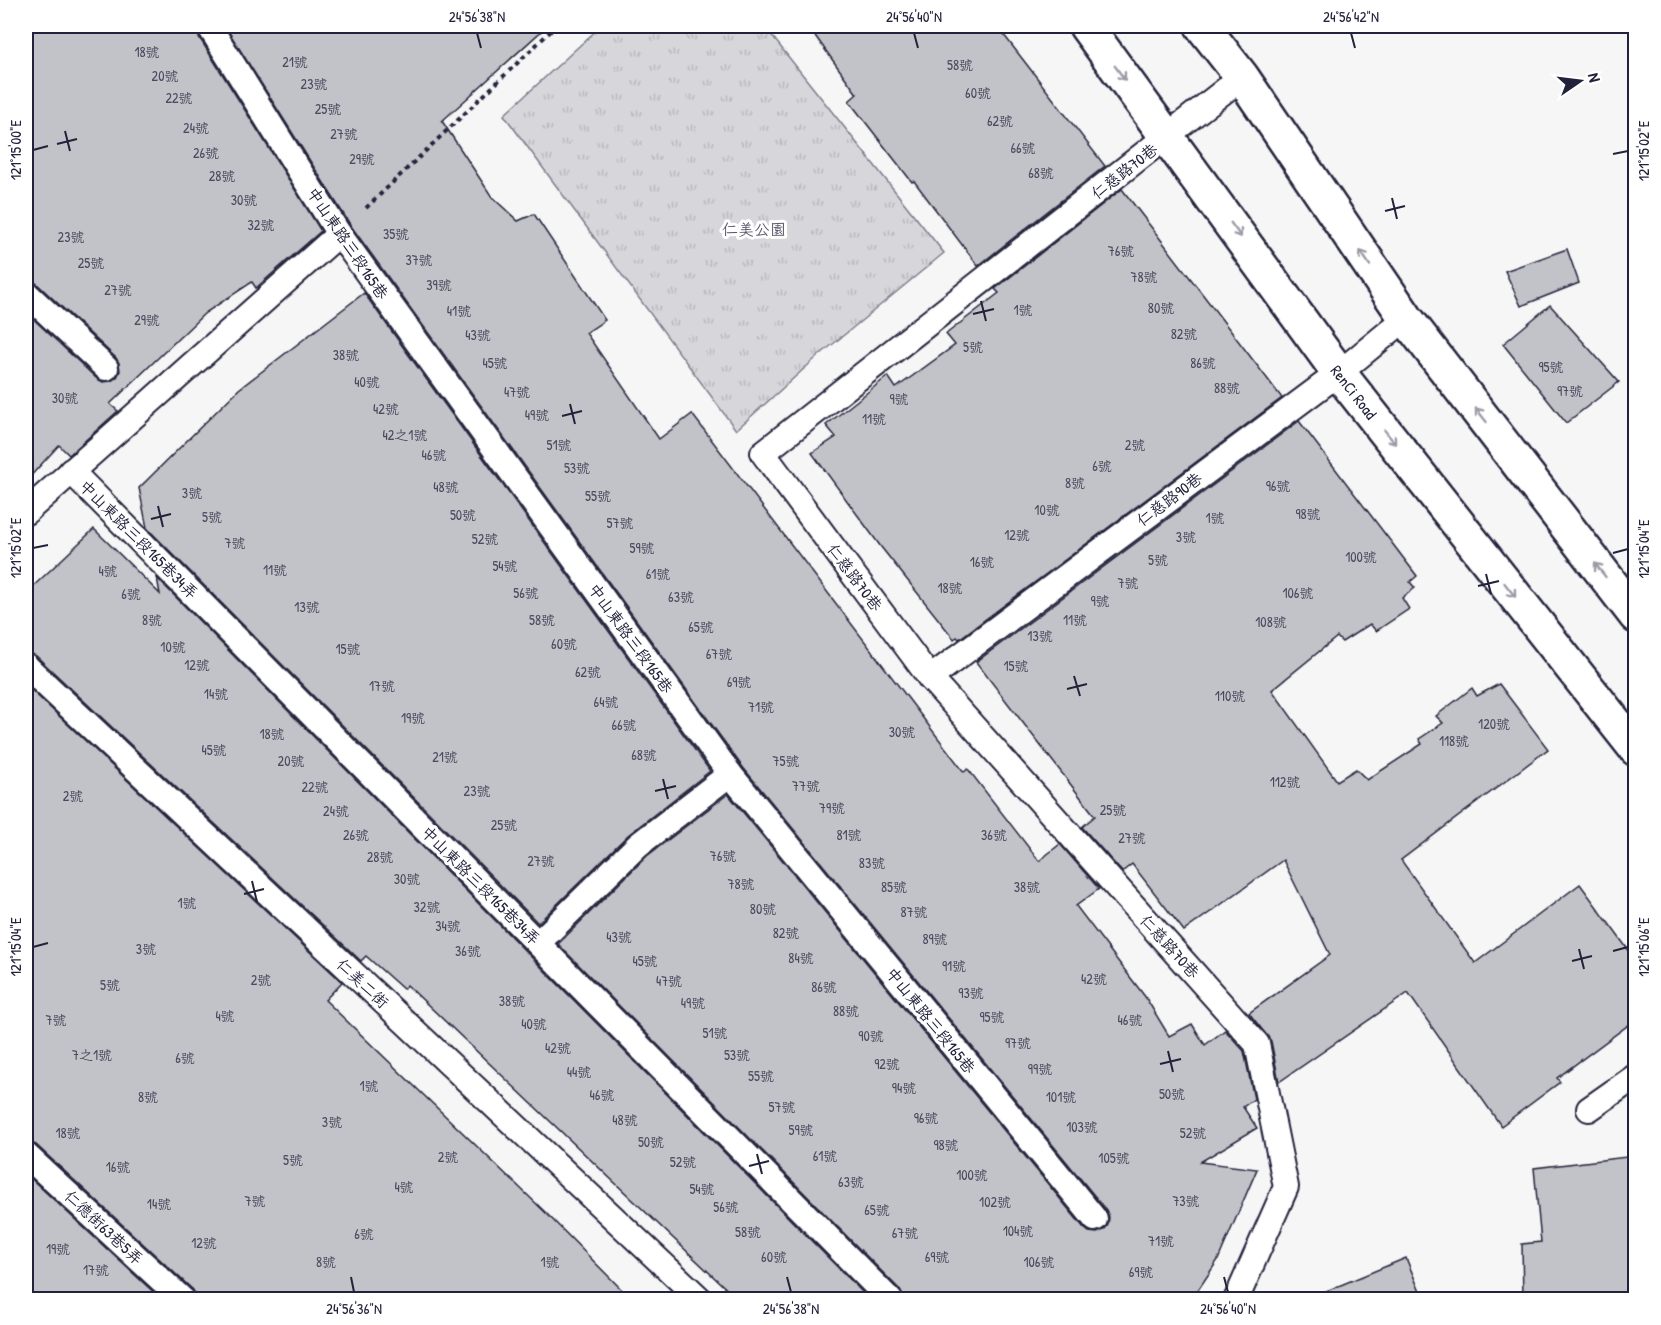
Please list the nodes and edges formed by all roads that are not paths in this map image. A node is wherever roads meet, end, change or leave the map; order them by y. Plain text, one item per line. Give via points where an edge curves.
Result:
1 (209, 26) edge
2 (1086, 26) edge
3 (1202, 26) edge
4 (1242, 77) junction
5 (1168, 136) junction
6 (339, 234) junction
7 (26, 293) edge
8 (1406, 318) junction
9 (105, 368) dead end
10 (1339, 373) junction
11 (71, 471) junction
12 (26, 512) edge
13 (1635, 616) edge
14 (26, 666) edge
15 (930, 678) junction
16 (1635, 749) edge
17 (730, 774) junction
18 (538, 943) junction
19 (1635, 1076) edge
20 (1589, 1109) dead end
21 (26, 1155) edge
22 (1095, 1219) dead end
23 (183, 1299) edge
24 (701, 1299) edge
25 (890, 1299) edge
26 (1236, 1299) edge

1 - 6 lane, 中山東路三段165巷
2 -> 5 street, RenCi Road
3 - 4 street
4 - 5 lane, 仁慈路70巷
8 -> 4 street
5 -> 10 street, RenCi Road
5 - 15 lane, 仁慈路70巷 via 763,453
6 - 11 lane
6 - 17 lane, 中山東路三段165巷
7 - 9 lane
8 - 10 lane, 仁慈路90巷
13 -> 8 street
10 - 15 lane, 仁慈路90巷
10 -> 16 street, RenCi Road
11 - 12 lane
11 - 18 lane, 中山東路三段165巷34弄
14 - 24 lane, 仁美二街
15 - 26 lane, 仁慈路70巷 via 1257,1044 1286,1187
17 - 18 lane via 638,845
17 - 22 lane, 中山東路三段165巷
18 - 25 lane, 中山東路三段165巷34弄
19 - 20 lane
21 - 23 lane, 仁德街63巷5弄

